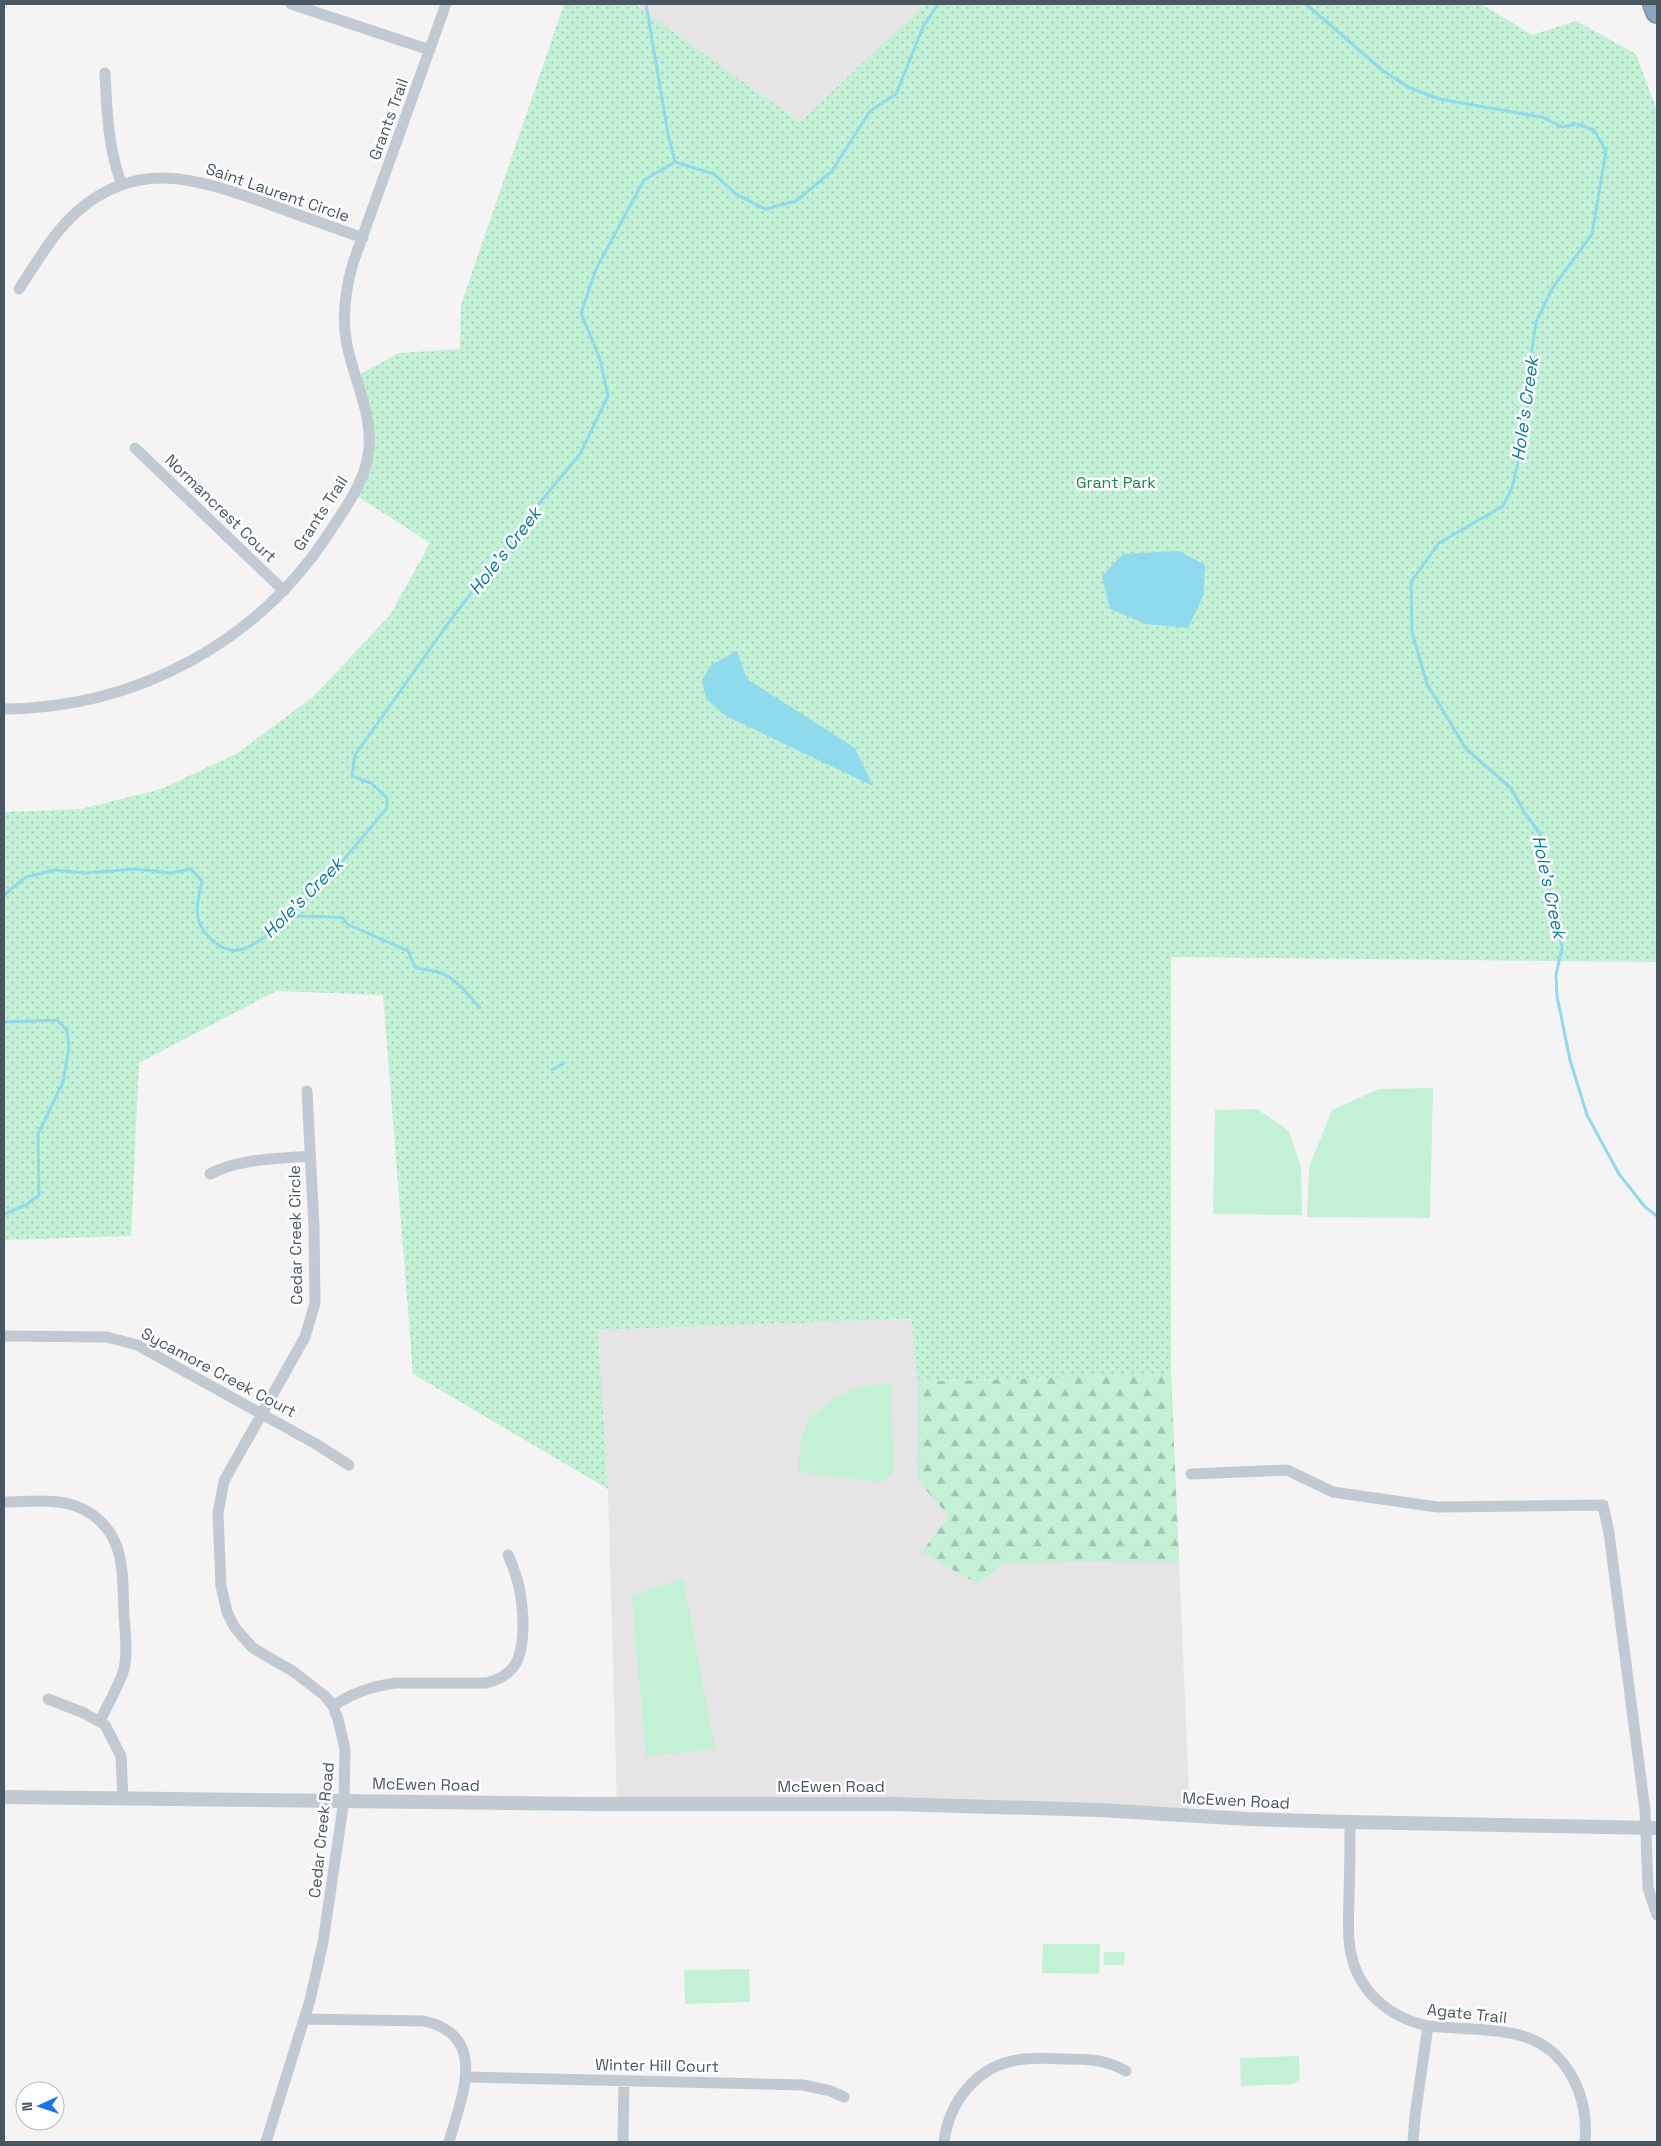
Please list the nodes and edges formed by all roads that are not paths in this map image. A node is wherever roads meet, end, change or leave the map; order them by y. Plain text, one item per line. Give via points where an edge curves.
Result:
1 (291, 4) edge
2 (446, 4) edge
3 (1654, 4) edge
4 (1657, 12) edge
5 (430, 50) junction
6 (105, 73) dead end
7 (122, 186) junction
8 (363, 238) junction
9 (19, 289) dead end
10 (135, 448) dead end
11 (284, 591) junction
12 (4, 709) edge
13 (307, 1091) dead end
14 (310, 1156) junction
15 (210, 1174) dead end
16 (4, 1336) edge
17 (285, 1372) joint
18 (262, 1413) junction
19 (349, 1465) dead end
20 (1191, 1474) dead end
21 (4, 1502) edge
22 (508, 1555) dead end
23 (48, 1699) dead end
24 (333, 1706) junction
25 (100, 1721) junction
26 (4, 1797) edge
27 (123, 1798) junction
28 (344, 1800) junction
29 (1350, 1822) junction
30 (1651, 1828) edge
31 (1657, 1915) edge
32 (304, 2019) junction
33 (1428, 2026) junction
34 (1126, 2071) dead end
35 (466, 2077) junction
36 (624, 2081) junction
37 (844, 2097) dead end
38 (266, 2142) edge
39 (449, 2142) edge
40 (623, 2142) edge
41 (944, 2142) edge
42 (1413, 2142) edge
43 (1585, 2142) edge

1 - 5 street
2 - 5 street, Grants Trail
3 - 4 highway
5 - 8 street, Grants Trail
6 - 7 street via 109,135
7 - 8 street, Saint Laurent Circle via 146,179 200,181
7 - 9 street, Saint Laurent Circle via 94,199 66,222
8 - 11 street, Grants Trail via 349,278 344,314 347,348 366,416 369,448 366,464 350,501 321,545
10 - 11 street, Normancrest Court
11 - 12 street, Grants Trail via 254,619 206,654 148,682 57,706
13 - 14 street, Cedar Creek Circle
14 - 15 street via 244,1161
14 - 17 street, Cedar Creek Circle via 315,1303 304,1337
16 - 18 street, Sycamore Creek Court via 123,1340 151,1351
17 - 18 street, Cedar Creek Road
18 - 19 street, Sycamore Creek Court
18 - 24 street, Cedar Creek Road via 224,1481 221,1493 218,1513 223,1599 243,1638 267,1658 312,1684
20 - 30 street via 1287,1470 1333,1492 1436,1507 1603,1505 1645,1810
21 - 25 street via 70,1504 95,1517 116,1543 123,1569 126,1655 123,1671
22 - 24 street via 518,1577 522,1599 523,1645 510,1671 486,1683 381,1685 352,1694
23 - 25 street
24 - 28 street, Cedar Creek Road via 345,1749
25 - 27 street via 121,1756
26 - 27 street, McEwen Road
27 - 28 street, McEwen Road
28 - 29 street, McEwen Road via 893,1804
28 - 32 street, Cedar Creek Road via 323,1942
29 - 30 street, McEwen Road
29 - 33 street, Agate Trail via 1348,1933 1353,1961 1360,1979 1378,2002 1401,2018
30 - 31 street via 1648,1888
32 - 35 street via 424,2021 434,2024 452,2033 458,2041 464,2052
32 - 38 street, Cedar Creek Road
33 - 42 street
33 - 43 street, Agate Trail via 1515,2034 1534,2040 1551,2051 1569,2070 1580,2092 1586,2121
34 - 41 street via 1094,2059 1030,2058 1004,2064 981,2076 961,2096 948,2120
35 - 36 street, Winter Hill Court
35 - 39 street
36 - 37 street, Winter Hill Court via 803,2085
36 - 40 street

